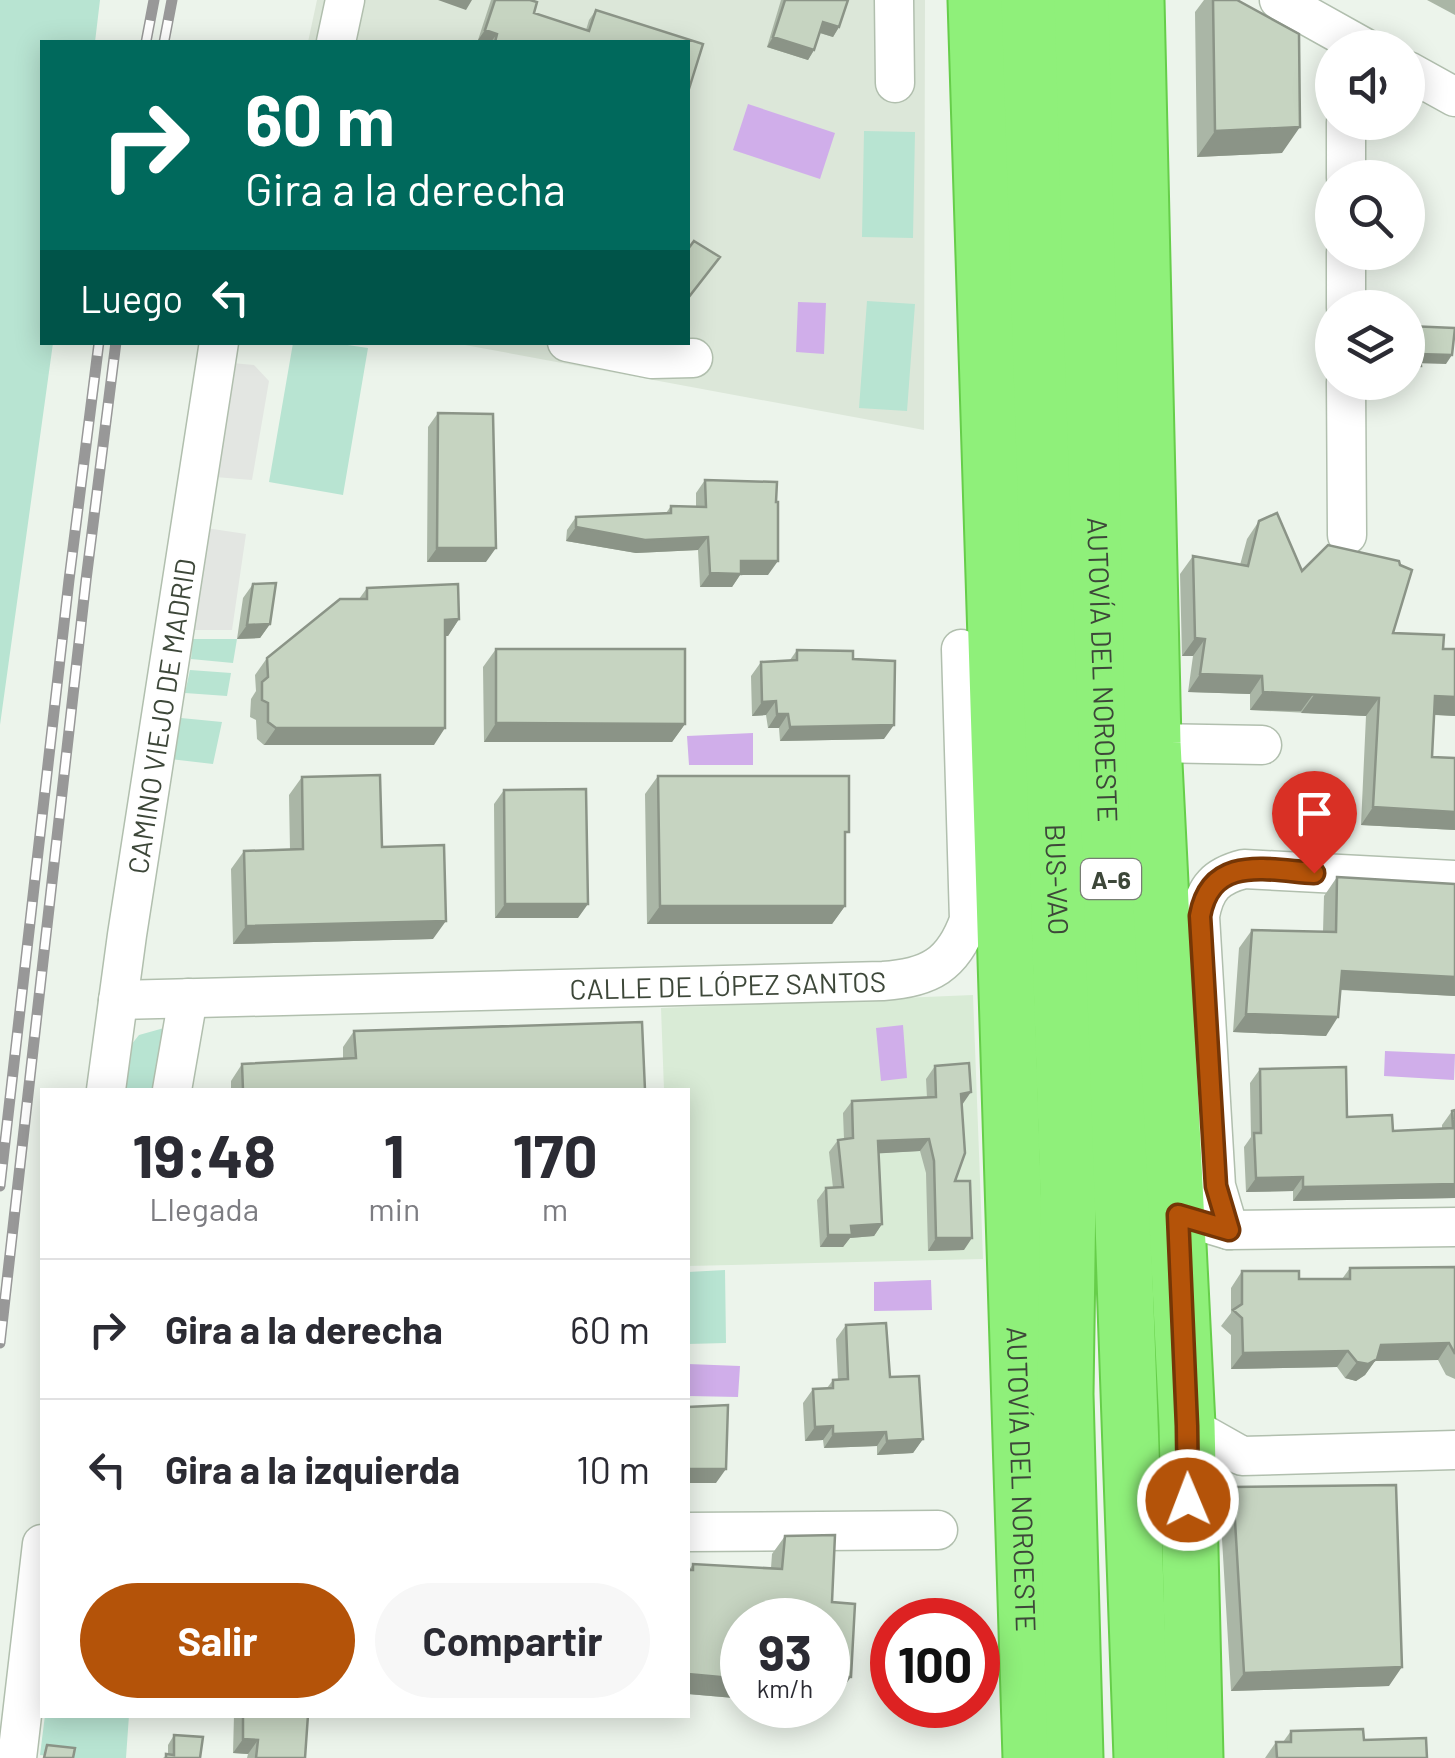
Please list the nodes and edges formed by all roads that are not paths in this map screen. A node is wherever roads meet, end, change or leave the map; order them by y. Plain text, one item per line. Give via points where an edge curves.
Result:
1 (345, 0) edge
2 (894, 0) edge
3 (946, 0) edge
4 (976, 0) edge
5 (1029, 0) edge
6 (1082, 0) edge
7 (1136, 0) edge
8 (1279, 0) edge
9 (1329, 30) edge
10 (336, 40) edge
11 (1425, 80) edge
12 (894, 83) dead end
13 (1455, 97) edge
14 (219, 345) edge
15 (582, 345) edge
16 (693, 358) dead end
17 (1346, 400) edge
18 (1347, 536) dead end
19 (961, 650) joint
20 (1153, 742) junction
21 (1262, 745) dead end
22 (1455, 880) edge
23 (188, 998) junction
24 (118, 1000) junction
25 (106, 1088) edge
26 (172, 1088) edge
27 (1068, 1193) junction
28 (1178, 1215) junction
29 (1455, 1227) edge
30 (1229, 1230) junction
31 (1187, 1426) junction
32 (1455, 1450) edge
33 (1242, 1456) junction
34 (1188, 1500) junction
35 (938, 1530) dead end
36 (690, 1532) edge
37 (40, 1561) edge
38 (17, 1758) edge
39 (1031, 1758) edge
40 (1075, 1758) edge
41 (1098, 1758) edge
42 (1142, 1758) edge
43 (1195, 1758) edge

1 - 10 street
2 - 12 street
3 - 19 highway
4 - 39 highway, AUTOVÍA DEL NOROESTE
5 - 27 highway, BUS-VAO
6 - 42 highway, AUTOVÍA DEL NOROESTE / A-6
7 - 20 highway
8 - 9 street
11 - 13 street
14 - 24 street, CAMINO VIEJO DE MADRID
15 - 16 street via 652,359
17 - 18 street
19 - 23 street, CALLE DE LÓPEZ SANTOS via 968,920 953,952 926,975
20 - 21 street
20 - 28 highway
22 - 30 street via 1244,869 1218,880 1203,898 1216,1186
23 - 24 street, CALLE DE LÓPEZ SANTOS
23 - 26 street
24 - 25 street, CAMINO VIEJO DE MADRID
27 - 40 highway, BUS-VAO via 1065,1394
27 - 41 highway via 1084,1391
28 - 30 street
28 - 31 highway
29 - 30 street
31 - 33 street
31 - 34 highway
32 - 33 street
33 - 34 street
34 - 43 highway
35 - 36 street
37 - 38 street

